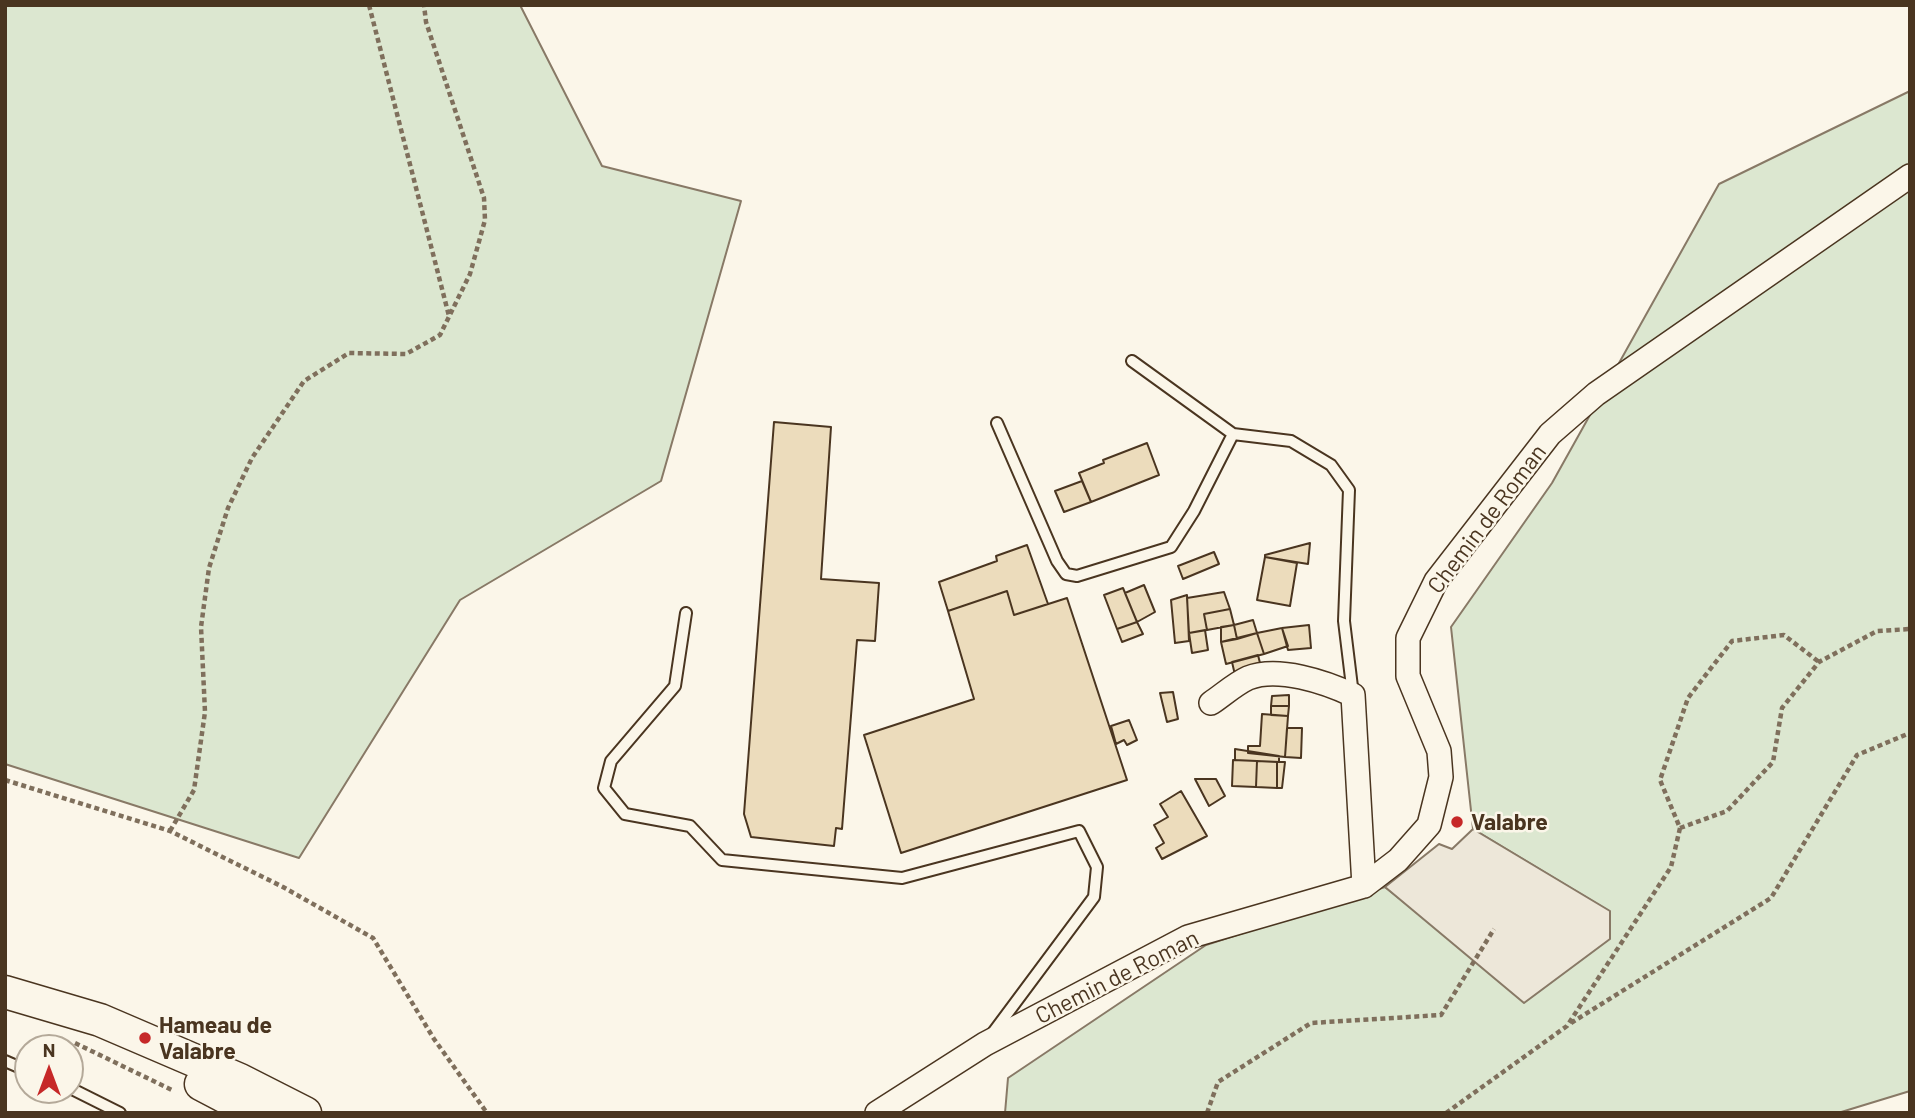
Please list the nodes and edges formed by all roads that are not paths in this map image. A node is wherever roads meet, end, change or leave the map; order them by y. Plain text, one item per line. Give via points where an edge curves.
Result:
1 (1910, 176) edge
2 (1132, 361) dead end
3 (997, 423) dead end
4 (1233, 434) junction
5 (686, 613) dead end
6 (1353, 695) junction
7 (1211, 703) dead end
8 (1364, 886) junction
9 (5, 993) edge
10 (985, 1044) junction
11 (84, 1095) edge
12 (120, 1113) edge
13 (256, 1113) edge
14 (306, 1113) edge
15 (877, 1113) edge

1 - 8 street, Chemin de Roman via 1596,394 1550,434 1444,571 1408,638 1408,676 1439,751 1441,777 1434,813 1398,860
2 - 4 lane
3 - 4 lane via 1057,561 1066,574 1077,576 1171,547
4 - 6 lane via 1291,441 1331,465 1349,490 1344,621
5 - 10 lane via 675,686 611,761 604,788 625,814 690,826 722,860 902,878 1079,831 1097,867 1094,897
6 - 7 street via 1292,675 1249,678
6 - 8 street
8 - 10 street, Chemin de Roman via 1188,937
9 - 13 main road
9 - 14 main road via 100,1020
10 - 15 street, Chemin de Roman
11 - 12 lane

